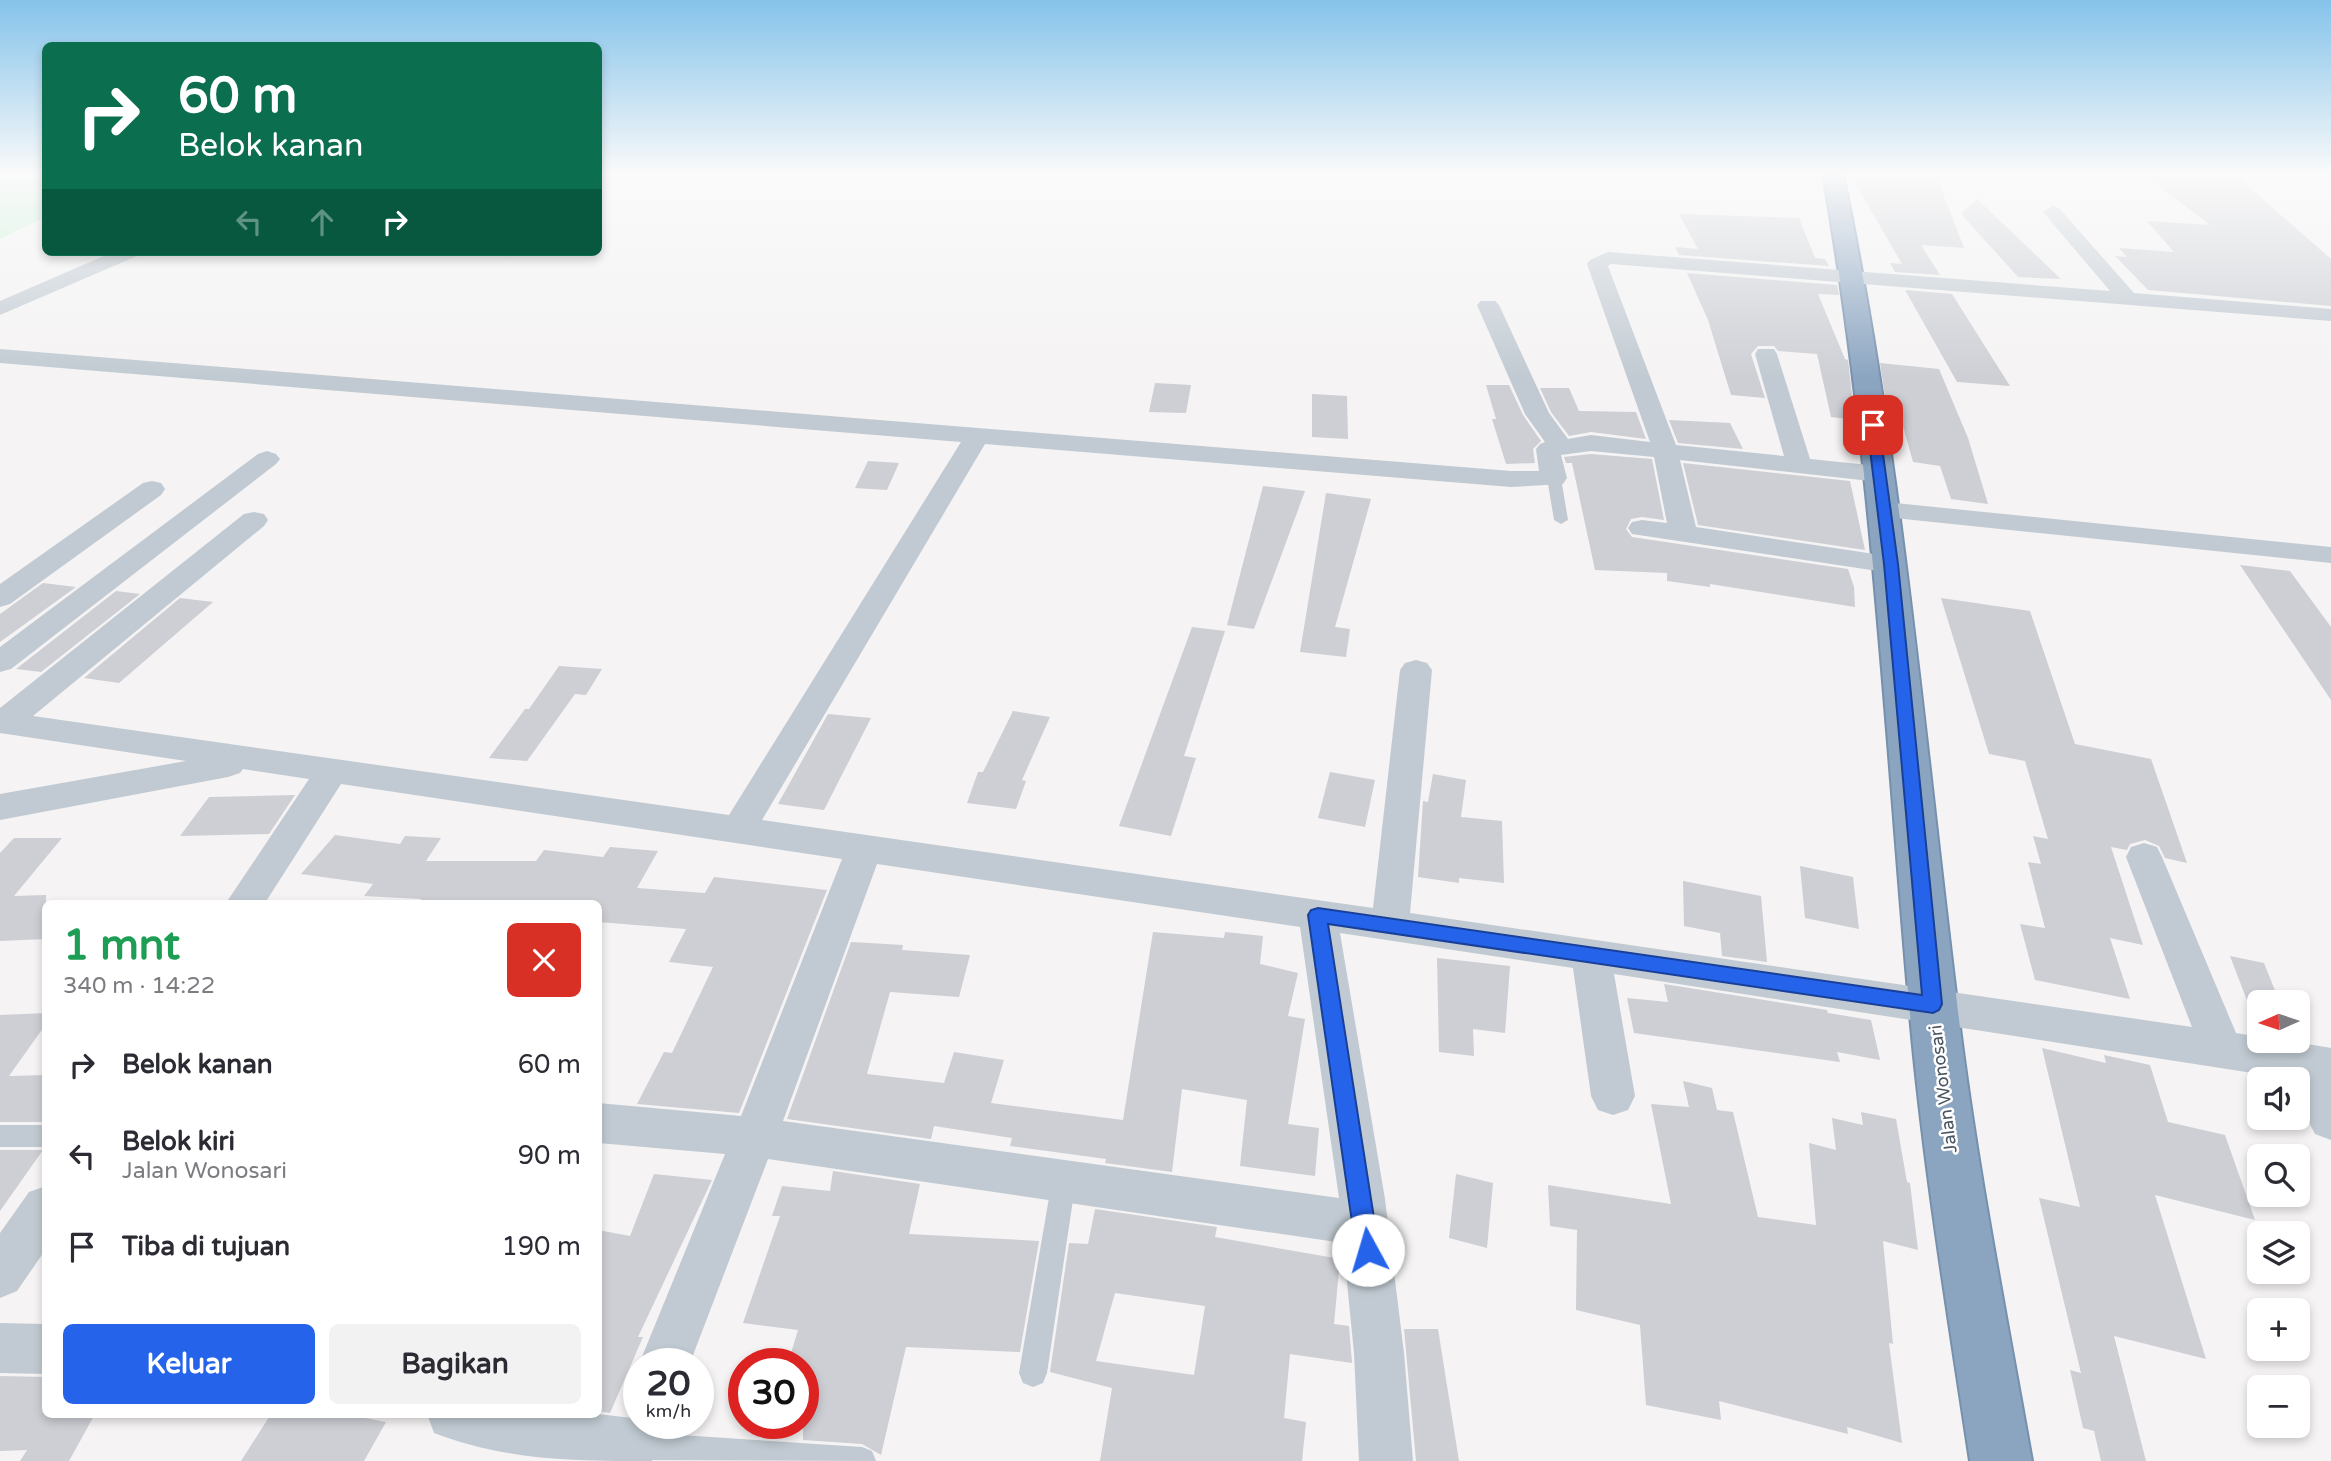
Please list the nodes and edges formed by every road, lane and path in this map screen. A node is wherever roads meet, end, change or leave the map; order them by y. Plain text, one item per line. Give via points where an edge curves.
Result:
1 (1846, 242) edge
2 (2078, 242) edge
3 (121, 256) edge
4 (1853, 279) junction
5 (2129, 300) junction
6 (1488, 305) dead end
7 (0, 309) edge
8 (2331, 315) edge
9 (1766, 354) dead end
10 (0, 356) edge
11 (978, 435) junction
12 (1561, 446) junction
13 (1665, 449) junction
14 (267, 459) dead end
15 (1799, 465) junction
16 (1554, 478) junction
17 (152, 489) dead end
18 (1882, 492) junction
19 (254, 520) dead end
20 (1561, 520) dead end
21 (1642, 528) dead end
22 (1683, 533) junction
23 (2331, 555) edge
24 (1891, 564) junction
25 (0, 598) edge
26 (0, 662) edge
27 (1416, 670) dead end
28 (1, 723) edge
29 (255, 760) junction
30 (332, 771) junction
31 (0, 807) edge
32 (738, 830) junction
33 (864, 849) junction
34 (2144, 857) dead end
35 (247, 900) edge
36 (1318, 915) junction
37 (1390, 925) junction
38 (1591, 955) junction
39 (1933, 1004) junction
40 (2221, 1047) junction
41 (2314, 1063) edge
42 (1613, 1096) dead end
43 (2331, 1120) edge
44 (602, 1123) edge
45 (0, 1136) edge
46 (42, 1136) edge
47 (754, 1137) junction
48 (1064, 1180) junction
49 (42, 1214) edge
50 (1365, 1224) junction
51 (0, 1275) edge
52 (0, 1348) edge
53 (670, 1348) edge
54 (42, 1349) edge
55 (1033, 1373) dead end
56 (469, 1418) edge
57 (633, 1443) edge
58 (862, 1461) edge
59 (1387, 1461) edge
60 (2001, 1461) edge

1 - 4 highway, Jalan Wonosari
2 - 5 street
3 - 7 street
4 - 5 street
4 - 13 street via 1618,258 1597,264
4 - 18 highway, Jalan Wonosari
5 - 8 street
6 - 12 street via 1536,415
9 - 15 street
10 - 11 street
11 - 16 street via 1511,479
11 - 32 street
12 - 13 street via 1591,443
12 - 16 street via 1549,449
13 - 15 street
13 - 22 street
14 - 26 street
15 - 18 street
16 - 20 lane
17 - 25 street
18 - 23 street
18 - 24 highway, Jalan Wonosari
19 - 28 street
21 - 22 street
22 - 24 street
24 - 39 highway, Jalan Wonosari
27 - 37 street
28 - 29 street
29 - 30 street
29 - 31 street
30 - 32 street
30 - 35 street
32 - 33 street
33 - 36 street
33 - 47 street
34 - 40 street
36 - 37 street
36 - 50 street
37 - 38 street
38 - 39 street
38 - 42 street
39 - 40 street
39 - 60 highway, Jalan Wonosari via 1951,1159
40 - 41 street
41 - 43 street
44 - 47 street
45 - 46 lane
47 - 48 street
47 - 53 street
48 - 50 street
48 - 55 lane
49 - 51 street
50 - 59 street
52 - 54 street
56 - 57 street via 517,1430
57 - 58 lane

